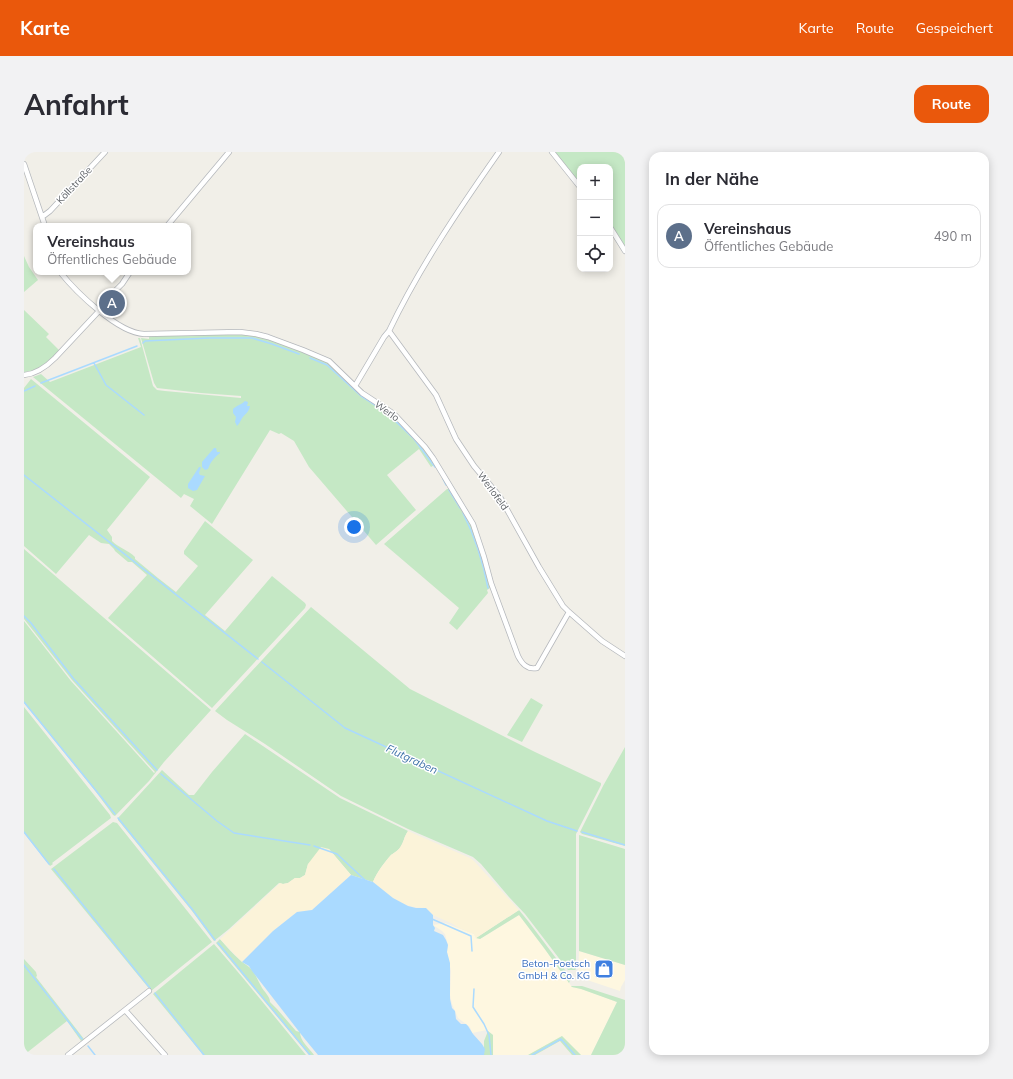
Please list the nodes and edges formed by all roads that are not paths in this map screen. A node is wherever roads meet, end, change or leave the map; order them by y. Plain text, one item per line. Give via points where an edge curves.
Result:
1 (105, 152) edge
2 (229, 152) edge
3 (500, 152) edge
4 (552, 152) edge
5 (24, 164) edge
6 (577, 183) edge
7 (42, 216) junction
8 (44, 223) edge
9 (170, 223) edge
10 (613, 232) edge
11 (625, 251) edge
12 (63, 275) edge
13 (128, 275) edge
14 (99, 311) junction
15 (389, 331) junction
16 (24, 375) edge
17 (355, 386) junction
18 (569, 612) junction
19 (625, 656) edge
20 (149, 991) dead end
21 (125, 1010) junction
22 (68, 1055) edge
23 (165, 1055) edge

1 - 7 street, Köllstraße via 50,211
2 - 9 street
3 - 15 street via 425,264
4 - 6 street
5 - 7 street
7 - 8 street
10 - 11 street
12 - 14 street, Werlo
13 - 14 street
14 - 16 street via 49,364 32,374
14 - 17 street, Werlo via 136,334 232,332 261,335 324,359
15 - 17 street
15 - 18 street, Werlofeld via 436,395 456,439 500,497 539,567
17 - 18 street, Werlo via 362,394 401,420 429,452 457,495 473,524 491,583 523,664 537,668
18 - 19 street, Werlofeld via 602,641
20 - 21 street
21 - 22 street
21 - 23 street

